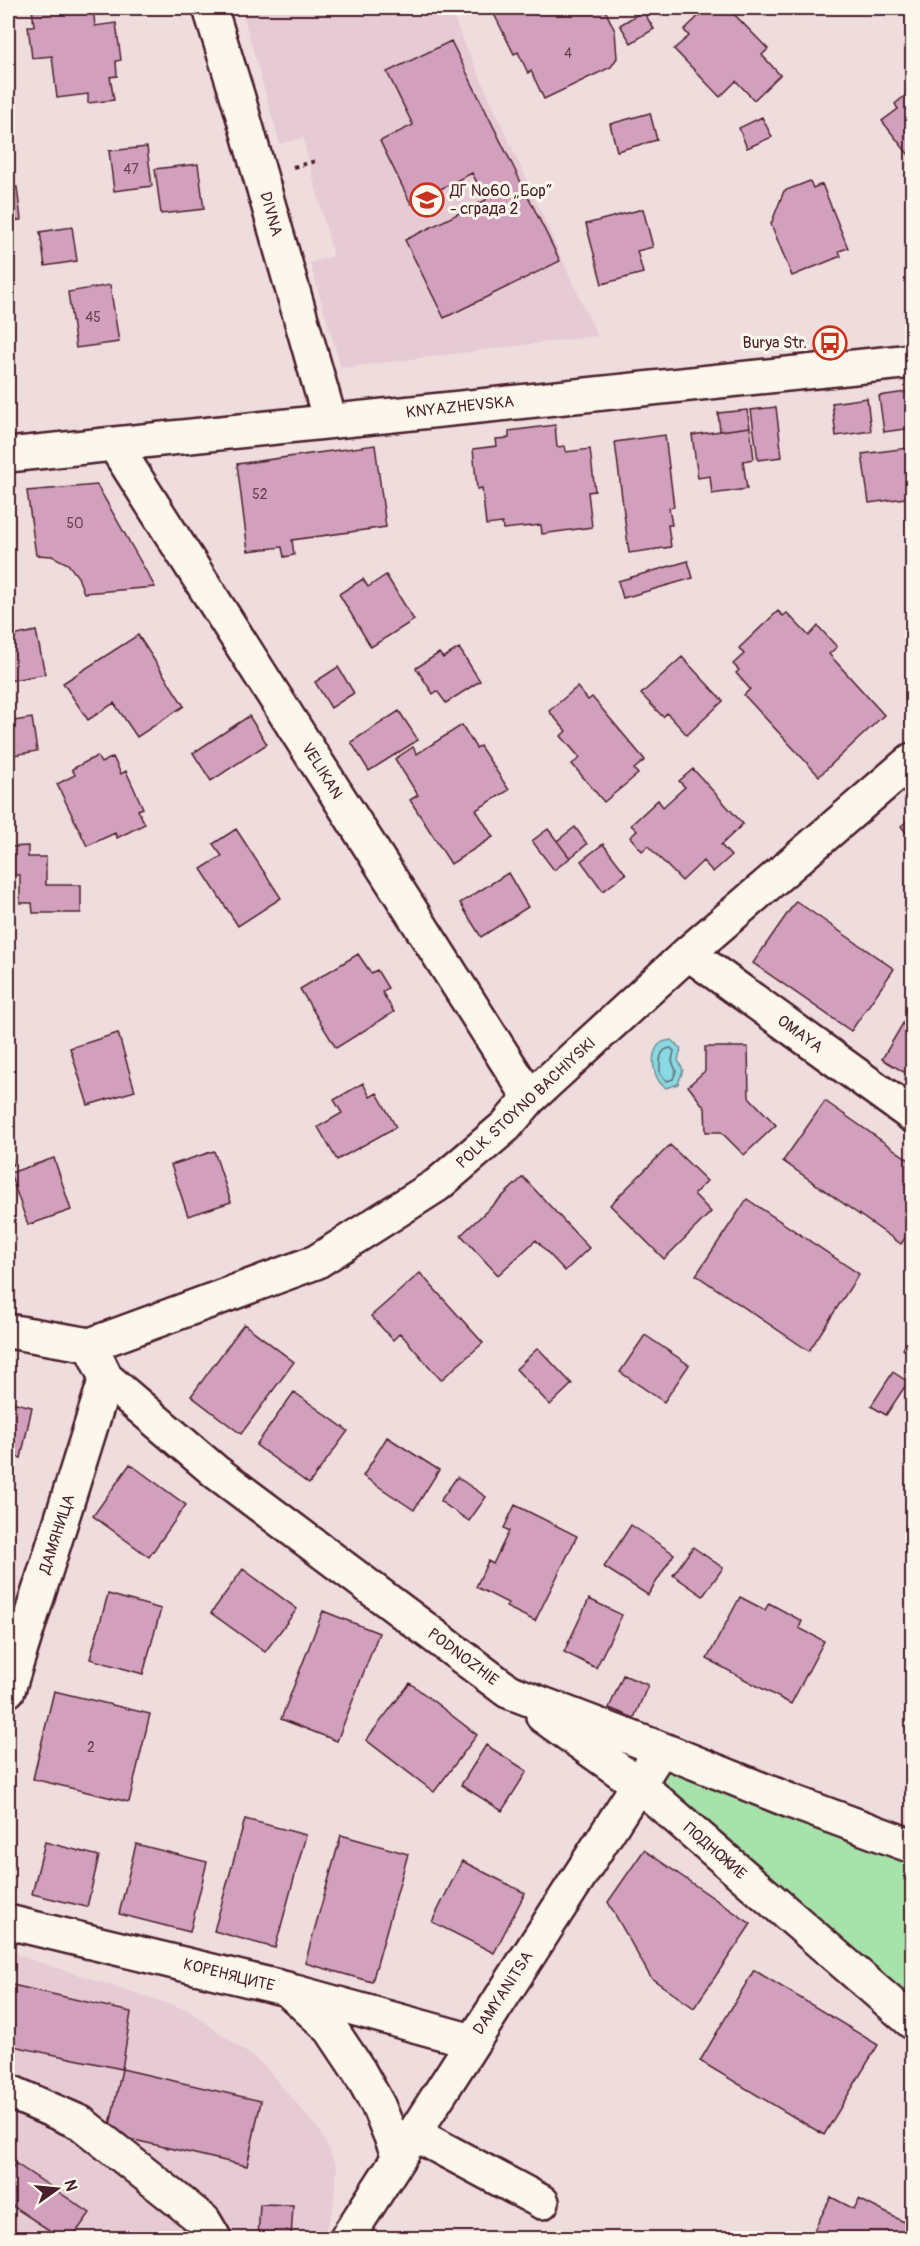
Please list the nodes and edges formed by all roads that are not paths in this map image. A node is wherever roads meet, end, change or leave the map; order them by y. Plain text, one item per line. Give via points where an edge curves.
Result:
1 (210, 8) edge
2 (912, 361) edge
3 (330, 421) junction
4 (114, 444) junction
5 (8, 455) edge
6 (912, 760) edge
7 (688, 953) junction
8 (530, 1098) junction
9 (912, 1115) edge
10 (8, 1331) edge
11 (90, 1345) junction
12 (106, 1378) junction
13 (8, 1690) edge
14 (508, 1691) junction
15 (661, 1749) junction
16 (638, 1784) junction
17 (912, 1846) edge
18 (8, 1922) edge
19 (287, 1989) junction
20 (912, 2022) edge
21 (472, 2041) junction
22 (8, 2091) edge
23 (406, 2144) junction
24 (542, 2202) dead end
25 (214, 2238) edge
26 (347, 2238) edge

1 - 3 street, DIVNA
2 - 3 street, KNYAZHEVSKA
3 - 4 street, KNYAZHEVSKA
4 - 5 street, KNYAZHEVSKA
4 - 8 street, VELIKAN
6 - 7 street, POLK. STOYNO BACHIYSKI
7 - 8 street, POLK. STOYNO BACHIYSKI
7 - 9 street, OMAYA
8 - 11 street, POLK. STOYNO BACHIYSKI via 506,1126 437,1185 316,1262
10 - 11 street, POLK. STOYNO BACHIYSKI
11 - 12 street, PODNOZHIE
12 - 13 street, ДАМЯНИЦА
12 - 14 street, PODNOZHIE via 216,1472
14 - 15 street, PODNOZHIE
14 - 16 street, ПОДНОЖИЕ
15 - 16 street, DAMYANITSA
15 - 17 street, PODNOZHIE
16 - 20 street, ПОДНОЖИЕ
16 - 21 street, DAMYANITSA
18 - 19 street, КОРЕНЯЦИТЕ
19 - 21 street
19 - 23 street, КОРЕНЯЦИТЕ via 331,2030
21 - 23 street, DAMYANITSA
22 - 25 street via 81,2123 204,2221
23 - 24 street
23 - 26 street, DAMYANITSA

